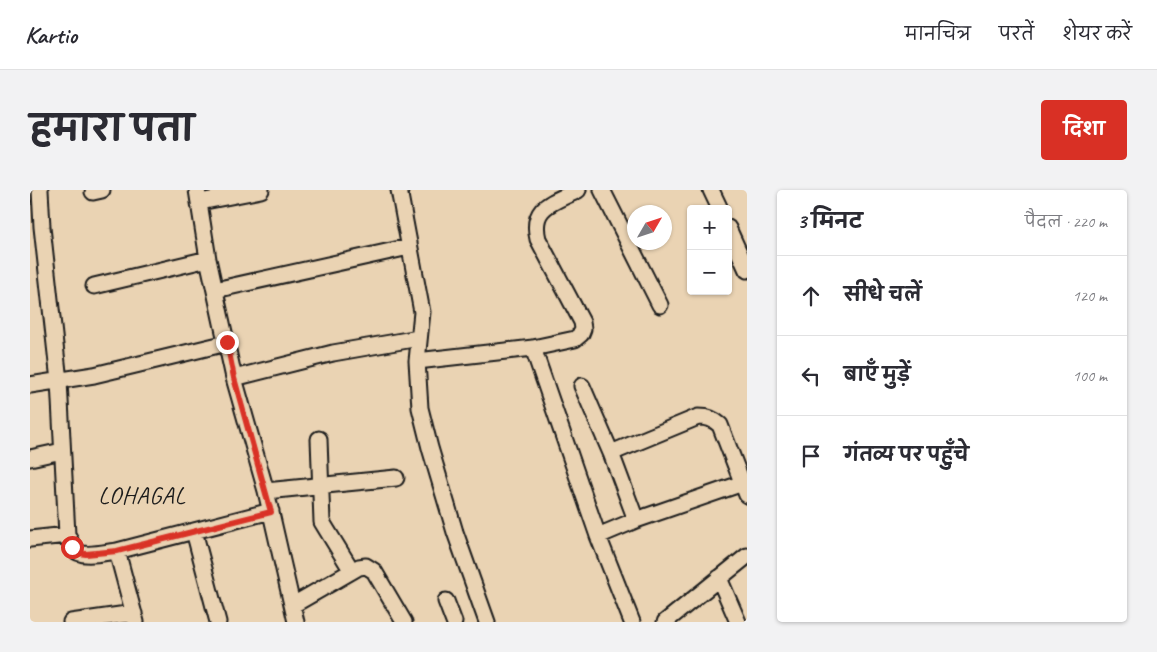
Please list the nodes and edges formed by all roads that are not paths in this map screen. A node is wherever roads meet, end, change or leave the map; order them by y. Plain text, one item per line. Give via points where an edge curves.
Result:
1 (40, 190) edge
2 (261, 190) edge
3 (399, 190) edge
4 (578, 190) edge
5 (602, 190) edge
6 (711, 190) edge
7 (199, 196) edge
8 (718, 205) edge
9 (36, 228) edge
10 (732, 237) edge
11 (409, 247) junction
12 (208, 259) junction
13 (747, 270) edge
14 (94, 286) dead end
15 (216, 290) junction
16 (660, 305) dead end
17 (419, 338) junction
18 (227, 342) junction
19 (533, 348) junction
20 (417, 361) junction
21 (234, 378) junction
22 (59, 381) junction
23 (30, 385) edge
24 (582, 386) dead end
25 (319, 439) dead end
26 (62, 451) junction
27 (611, 453) junction
28 (30, 458) edge
29 (396, 478) dead end
30 (319, 485) junction
31 (745, 489) edge
32 (266, 491) junction
33 (271, 512) junction
34 (636, 520) junction
35 (194, 531) junction
36 (67, 534) junction
37 (598, 536) junction
38 (30, 539) edge
39 (117, 551) junction
40 (747, 556) edge
41 (352, 571) junction
42 (719, 578) junction
43 (446, 601) dead end
44 (292, 605) junction
45 (135, 618) edge
46 (71, 622) edge
47 (218, 622) edge
48 (296, 622) edge
49 (404, 622) edge
50 (454, 622) edge
51 (487, 622) edge
52 (632, 622) edge
53 (665, 622) edge
54 (738, 622) edge

1 - 9 street
2 - 7 street
3 - 11 street
4 - 19 street via 541,210 535,226 538,239 583,329 575,339
5 - 16 street
6 - 8 street
7 - 12 street
9 - 22 street
10 - 13 street
11 - 15 street
11 - 17 street via 422,312
12 - 14 street
12 - 15 street
15 - 18 street
17 - 20 street
17 - 21 street via 333,353
18 - 21 street
18 - 22 street via 94,376
19 - 20 street
19 - 37 street
20 - 51 street via 420,408 430,448
21 - 32 street
22 - 23 street
22 - 26 street
24 - 27 street
25 - 30 street
26 - 28 street
26 - 36 street
27 - 31 street via 698,417 714,419 720,425
27 - 34 street
29 - 30 street
30 - 32 street
30 - 41 street via 322,522
31 - 34 street
32 - 33 street
33 - 35 street
33 - 44 street
34 - 37 street
35 - 39 street
35 - 47 street
36 - 38 street
36 - 39 street via 72,547 79,553
37 - 52 street
39 - 45 street
40 - 42 street
41 - 44 street
41 - 49 street via 366,566 374,571
42 - 53 street
42 - 54 street
43 - 50 street
44 - 48 street
45 - 46 street

